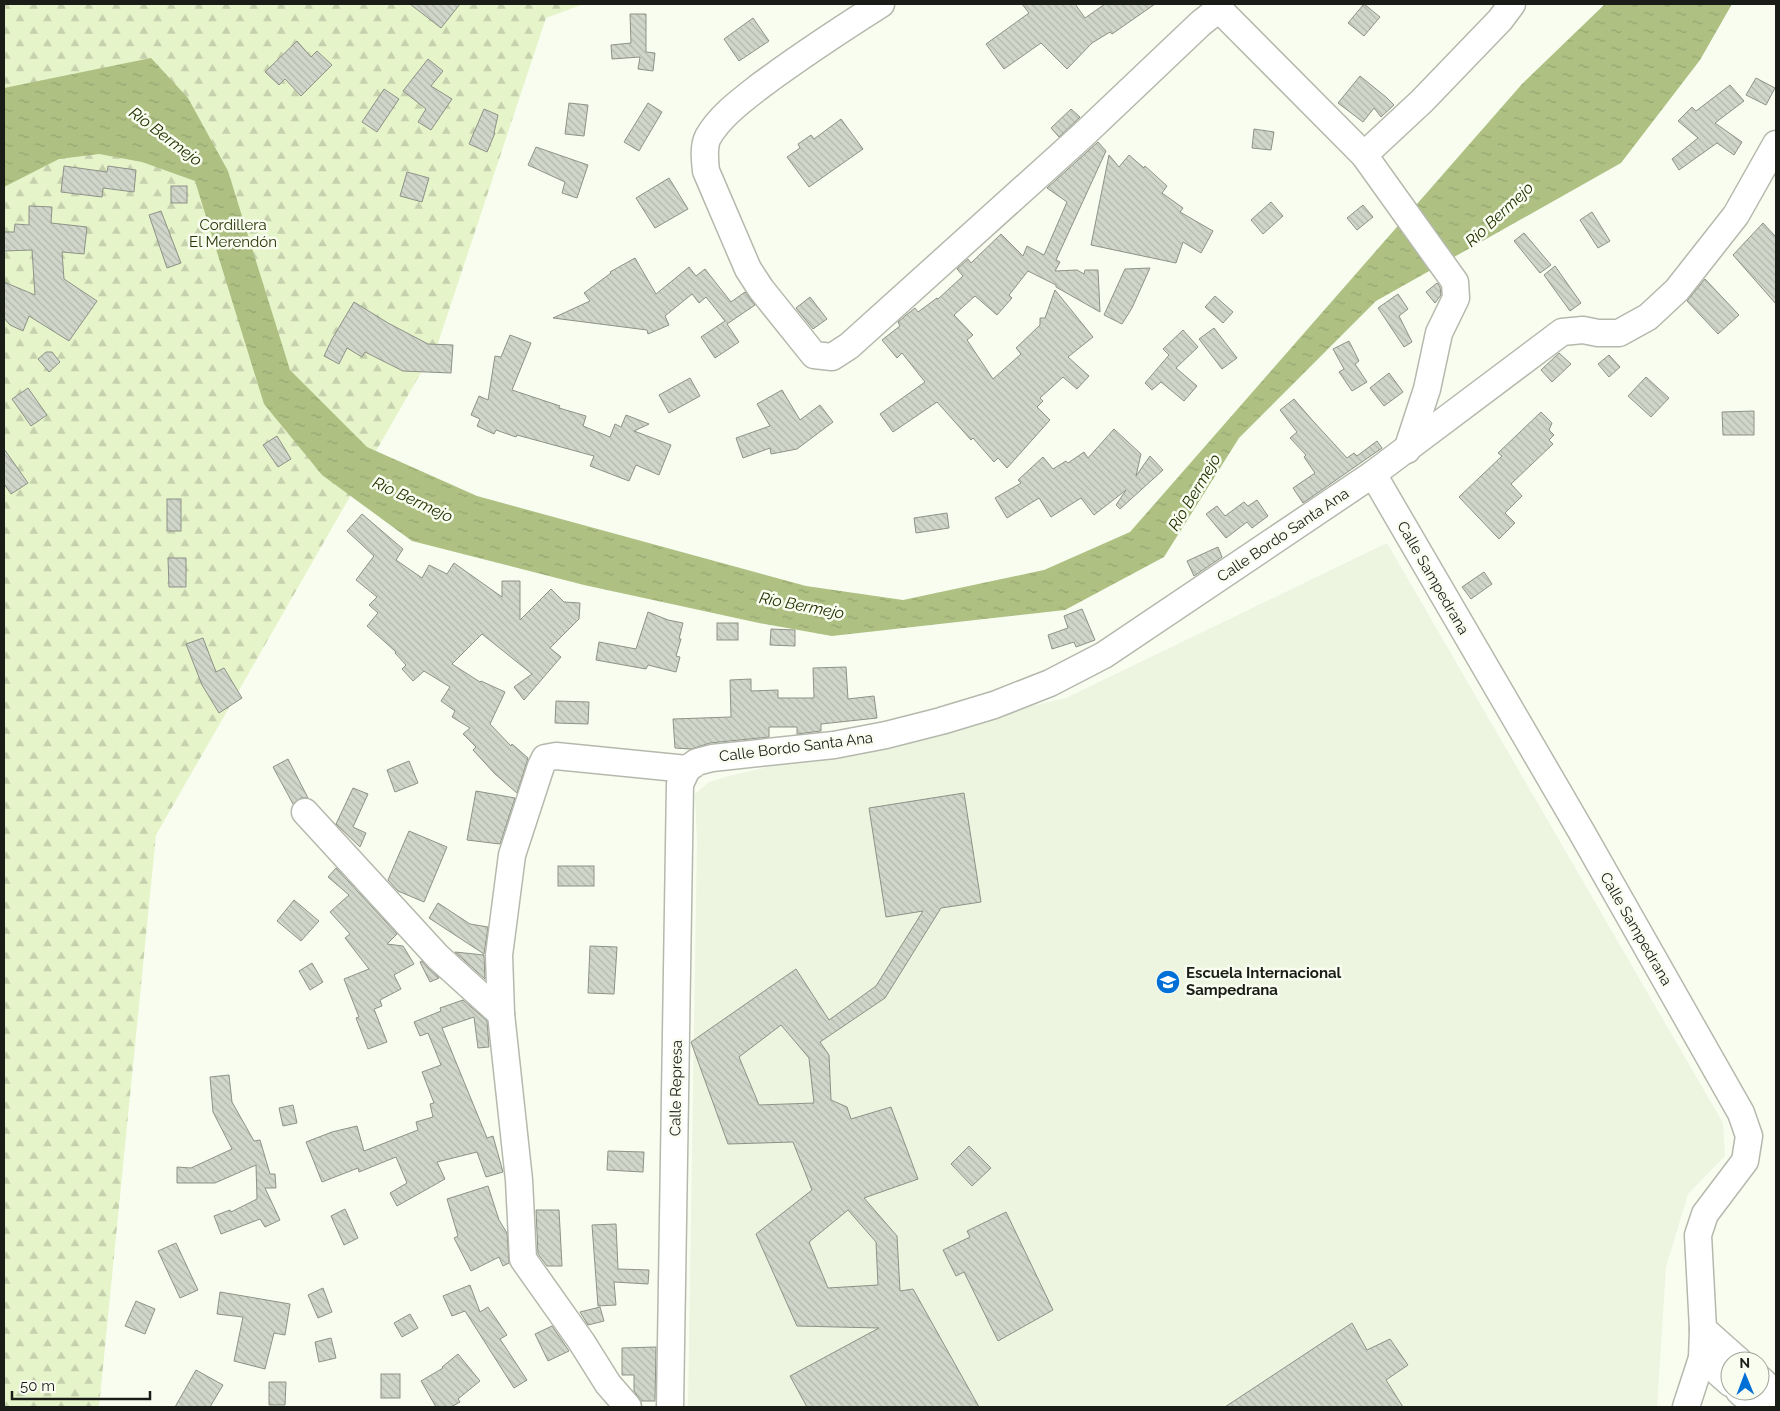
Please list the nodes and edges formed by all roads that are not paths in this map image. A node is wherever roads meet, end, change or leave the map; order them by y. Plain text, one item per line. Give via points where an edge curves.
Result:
1 (881, 4) edge
2 (1512, 4) edge
3 (1219, 6) edge
4 (1776, 144) edge
5 (1364, 155) junction
6 (1407, 450) junction
7 (1373, 474) junction
8 (687, 769) junction
9 (304, 812) dead end
10 (501, 1014) junction
11 (1704, 1329) junction
12 (1728, 1351) edge
13 (1702, 1358) junction
14 (1720, 1373) edge
15 (628, 1407) edge
16 (670, 1407) edge
17 (1686, 1407) edge

1 - 3 street via 792,62 743,99 718,124 705,145 706,171 748,269 814,355 832,357 849,346 1083,135
2 - 5 street via 1422,101
3 - 5 street
4 - 6 street, Calle Bordo Santa Ana via 1736,215 1677,290 1648,317 1619,333 1562,332
5 - 6 street via 1455,282 1456,298 1439,333 1427,389
6 - 7 street, Calle Bordo Santa Ana
7 - 8 street, Calle Bordo Santa Ana via 1104,655 1050,683 994,705 886,735 834,745 712,758
7 - 11 street, Calle Sampedrana via 1741,1113 1749,1136 1745,1161 1705,1214 1698,1235
8 - 10 street via 556,756 546,758 512,855 498,955
8 - 16 street, Calle Represa via 680,784
9 - 10 street via 438,957
10 - 15 street via 519,1180 523,1259 608,1384
11 - 12 street
11 - 13 street, Calle Sampedrana
13 - 14 street
13 - 17 street, Calle Sampedrana

